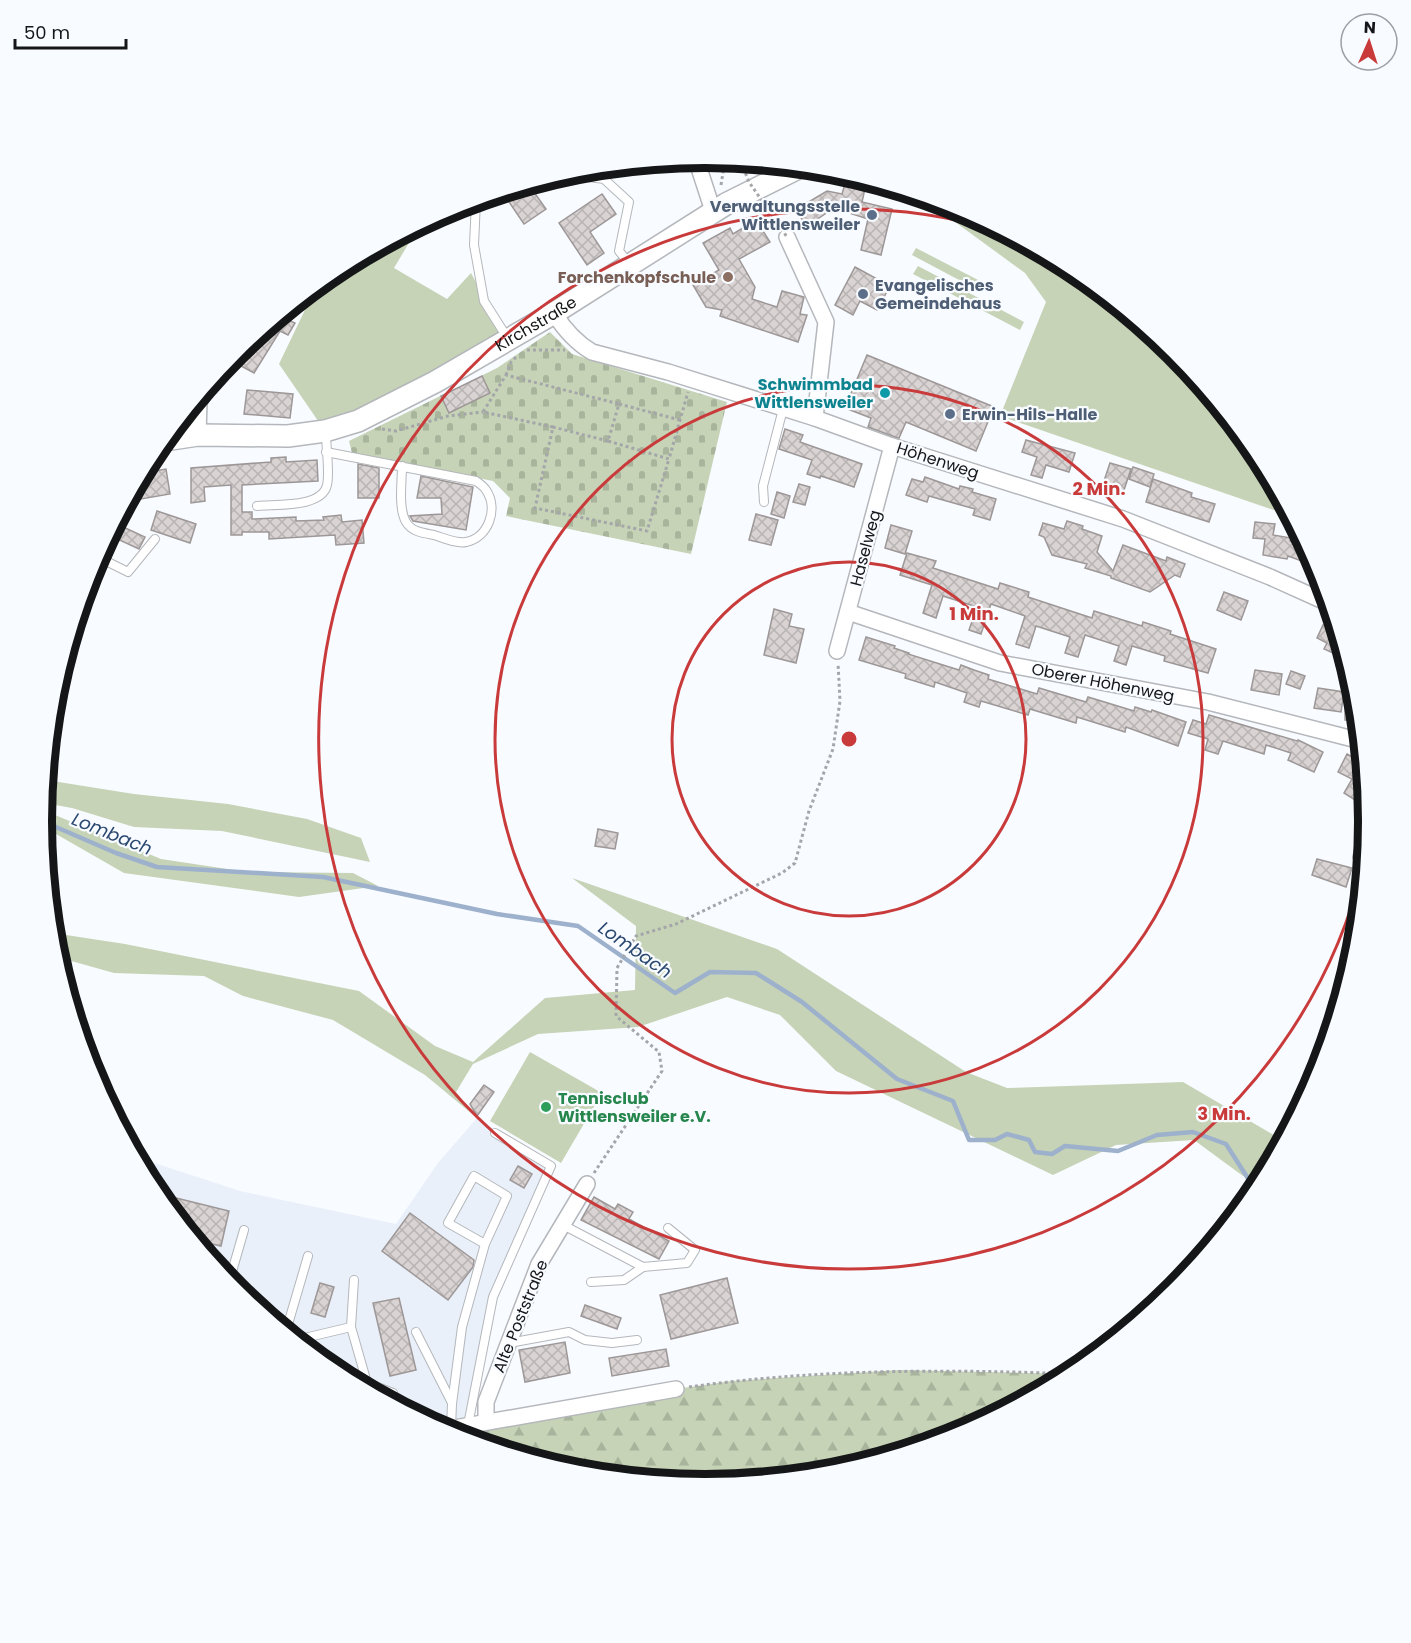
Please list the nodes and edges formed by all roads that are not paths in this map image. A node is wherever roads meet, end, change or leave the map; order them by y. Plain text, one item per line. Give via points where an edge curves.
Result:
1 (701, 168) edge
2 (787, 174) edge
3 (596, 178) edge
4 (720, 208) junction
5 (476, 211) edge
6 (787, 237) road end
7 (630, 264) junction
8 (554, 313) junction
9 (507, 341) junction
10 (783, 409) junction
11 (198, 411) edge
12 (815, 418) junction
13 (198, 435) junction
14 (177, 438) edge
15 (326, 441) junction
16 (892, 446) junction
17 (402, 466) junction
18 (764, 502) dead end
19 (257, 506) dead end
20 (155, 539) dead end
21 (107, 561) edge
22 (1319, 599) edge
23 (848, 612) junction
24 (837, 651) road end
25 (1353, 739) edge
26 (495, 1133) dead end
27 (586, 1185) road end
28 (562, 1225) junction
29 (668, 1228) dead end
30 (244, 1230) dead end
31 (485, 1244) junction
32 (308, 1256) dead end
33 (643, 1267) junction
34 (232, 1271) edge
35 (354, 1280) dead end
36 (591, 1282) dead end
37 (288, 1323) edge
38 (351, 1327) junction
39 (416, 1332) dead end
40 (305, 1338) edge
41 (637, 1340) dead end
42 (509, 1343) junction
43 (366, 1379) edge
44 (383, 1389) edge
45 (676, 1389) road end
46 (393, 1393) dead end
47 (452, 1404) junction
48 (486, 1421) junction
49 (448, 1422) edge
50 (468, 1425) junction
51 (460, 1427) edge

1 - 4 street
2 - 4 street, Kirchstraße
3 - 7 lane via 604,179 629,202 620,251
4 - 7 street, Kirchstraße
5 - 9 lane via 474,245 484,301
6 - 12 street via 826,322
7 - 8 street, Kirchstraße
8 - 9 street, Kirchstraße
8 - 10 street, Höhenweg via 564,329 592,352
9 - 15 street, Kirchstraße
10 - 12 street, Höhenweg
10 - 18 lane via 764,486
11 - 13 street
12 - 16 street, Höhenweg
13 - 14 street, Kirchstraße
13 - 15 street, Kirchstraße via 288,436
15 - 17 lane
15 - 19 lane via 327,485 323,494 315,501
16 - 22 street, Höhenweg via 1123,519
16 - 23 street, Haselweg
17 - 17 lane via 476,481 491,502 486,529 477,539 464,543 412,530 402,506
20 - 21 lane via 128,572
23 - 24 street, Haselweg
23 - 25 street, Oberer Höhenweg via 1000,663 1208,702
26 - 50 lane via 550,1166 494,1297
27 - 28 street, Alte Poststraße
28 - 33 lane
28 - 42 street, Alte Poststraße via 539,1264
29 - 33 lane via 695,1250 687,1263
30 - 34 lane
31 - 31 lane via 448,1222 474,1176 507,1196
31 - 47 lane via 462,1327
32 - 37 lane
33 - 36 lane via 624,1280
35 - 38 lane
38 - 40 lane
38 - 43 lane
39 - 47 lane
41 - 42 lane via 585,1340 568,1332
42 - 48 street, Alte Poststraße via 486,1402
44 - 46 lane
45 - 48 street
47 - 49 lane
48 - 50 street
50 - 51 street

